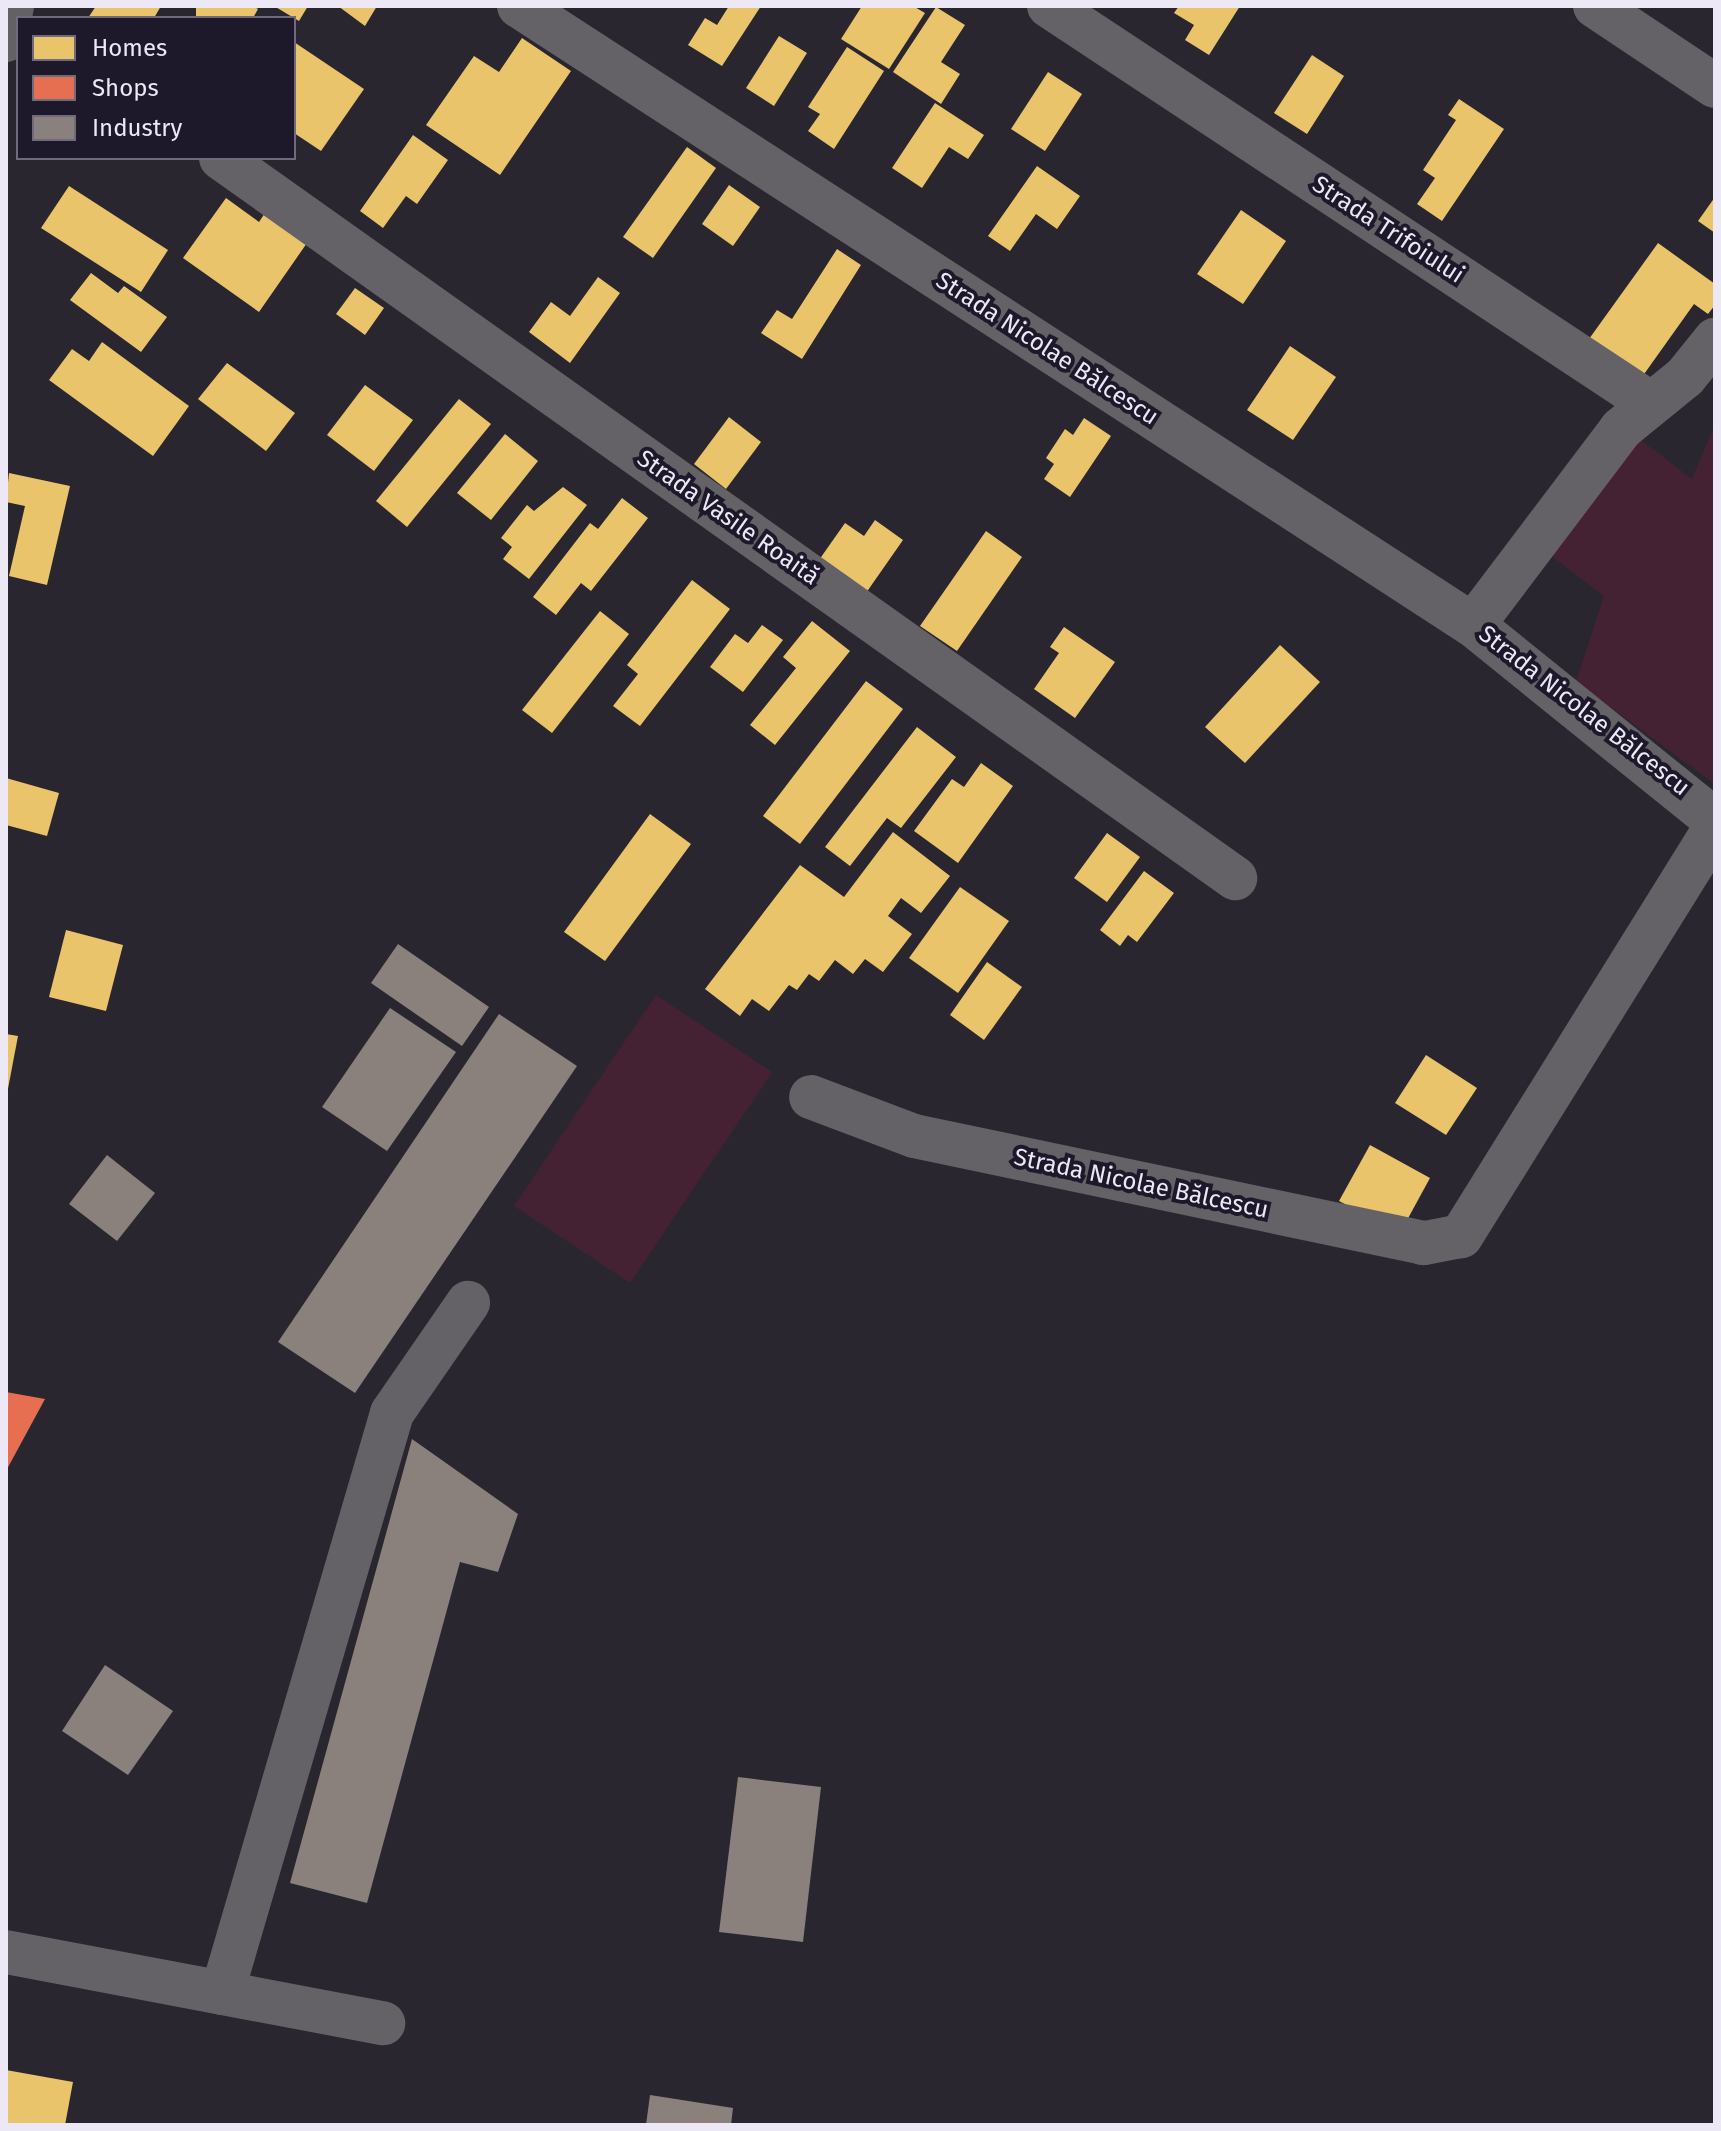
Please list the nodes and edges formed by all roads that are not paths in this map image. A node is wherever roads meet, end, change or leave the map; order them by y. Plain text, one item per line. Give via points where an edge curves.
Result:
1 (519, 6) edge
2 (1049, 6) edge
3 (1595, 6) edge
4 (1715, 86) edge
5 (224, 160) edge
6 (1715, 340) edge
7 (1700, 382) edge
8 (1650, 403) junction
9 (1473, 625) junction
10 (1235, 878) dead end
11 (811, 1097) dead end
12 (468, 1303) dead end
13 (6, 1952) edge
14 (222, 1993) junction
15 (383, 2023) dead end

1 - 9 street, Strada Nicolae Bălcescu
2 - 8 street, Strada Trifoiului
3 - 4 street
5 - 10 street, Strada Vasile Roaită
6 - 7 street
7 - 8 street
8 - 9 street via 1621,429
9 - 11 street, Strada Nicolae Bălcescu via 1698,800 1712,833 1461,1236 1424,1243 914,1136
12 - 14 street via 392,1413
13 - 14 street
14 - 15 street

